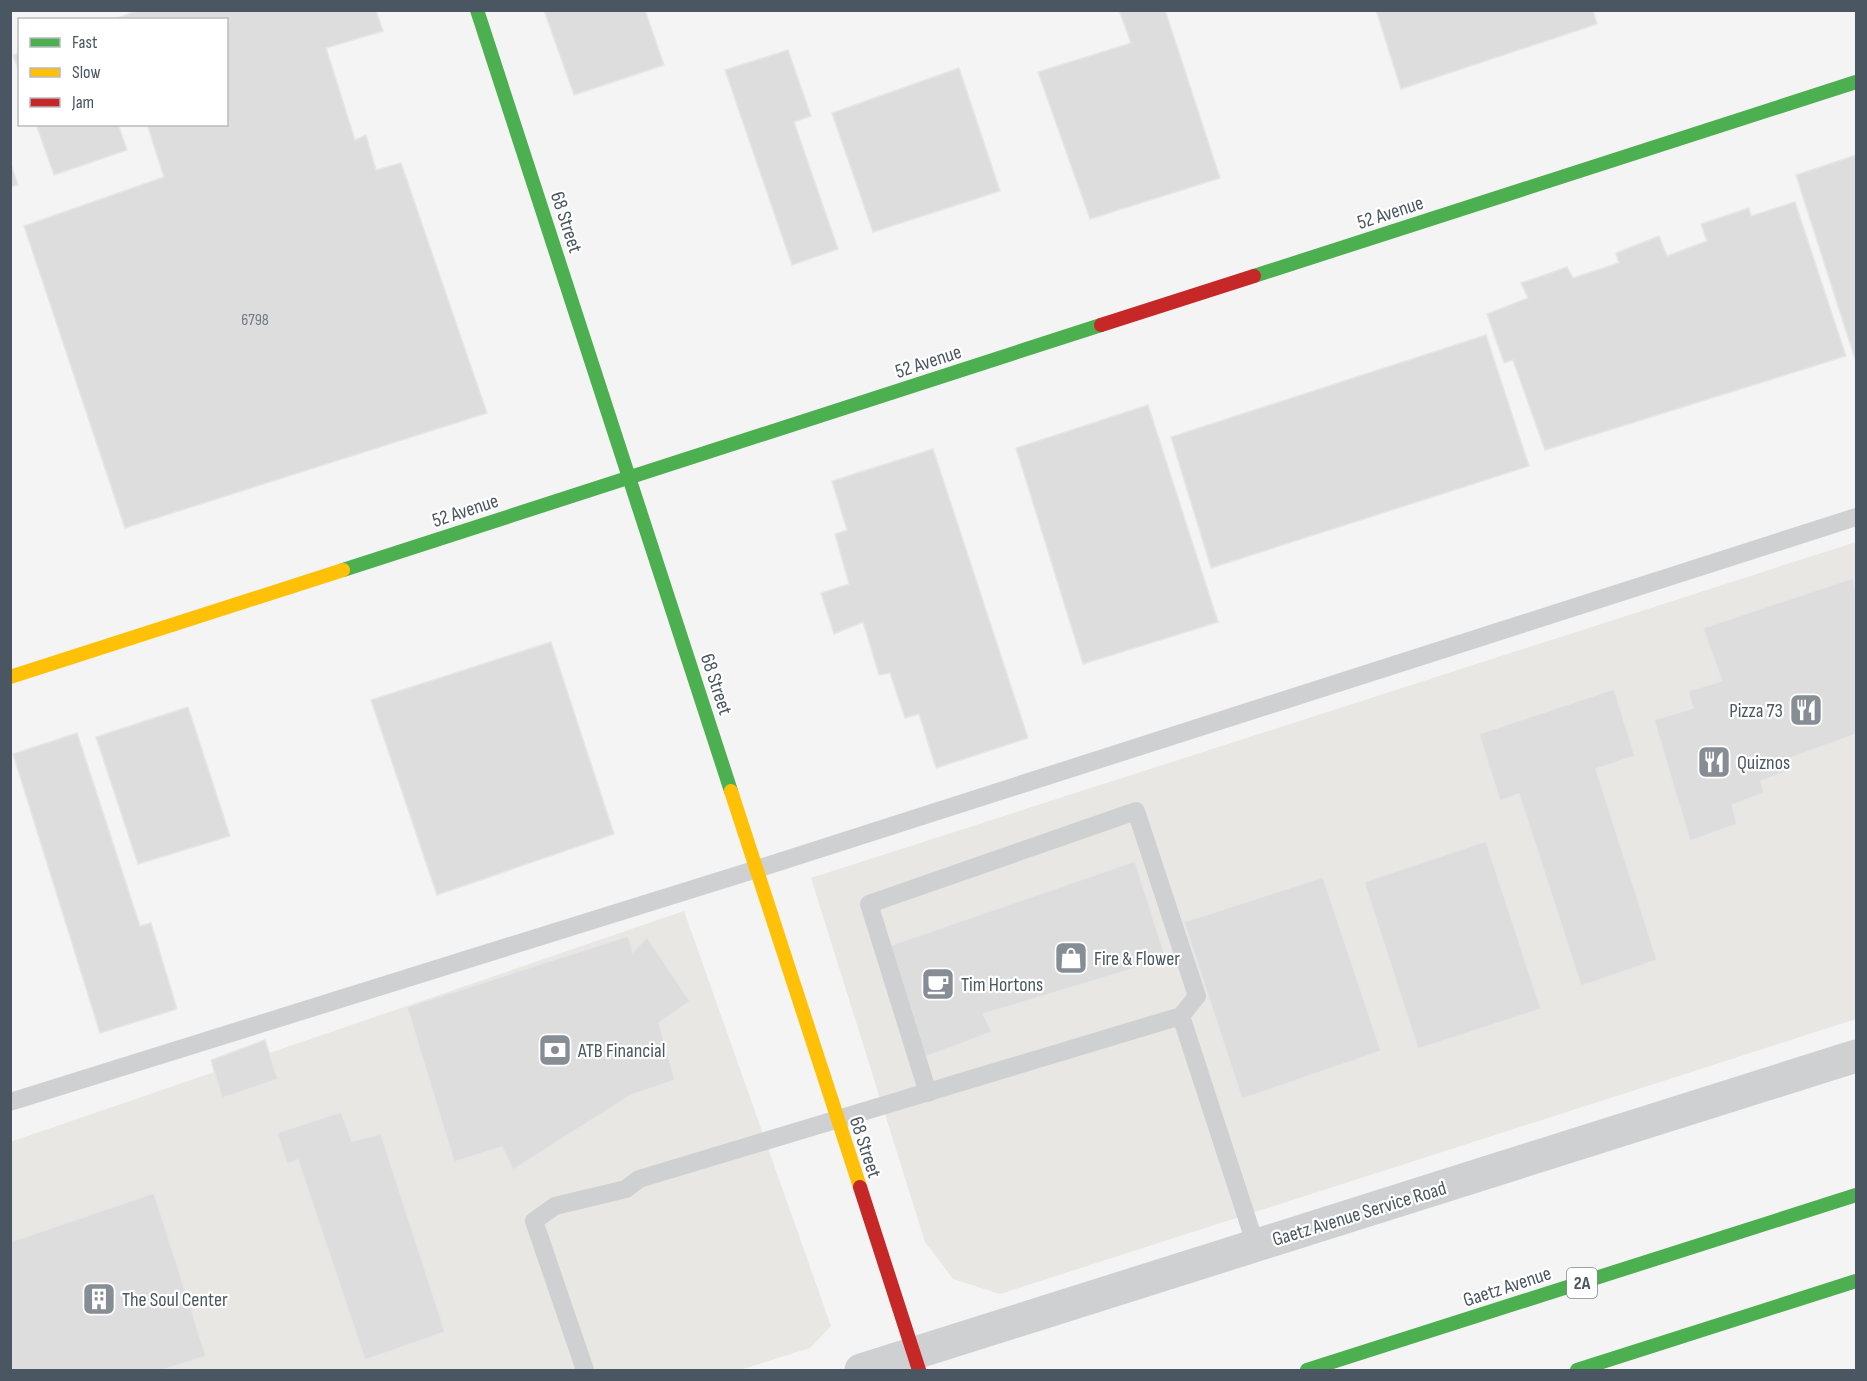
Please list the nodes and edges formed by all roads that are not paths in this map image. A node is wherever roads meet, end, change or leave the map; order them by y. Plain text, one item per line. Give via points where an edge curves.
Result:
1 (477, 10) edge
2 (1857, 82) edge
3 (629, 478) junction
4 (1857, 517) edge
5 (10, 677) edge
6 (757, 869) junction
7 (1181, 1016) junction
8 (1857, 1056) edge
9 (928, 1094) junction
10 (10, 1102) edge
11 (837, 1121) junction
12 (1857, 1195) edge
13 (1256, 1246) junction
14 (1857, 1281) edge
15 (916, 1362) edge
16 (585, 1371) edge
17 (861, 1371) edge
18 (1307, 1371) edge
19 (1577, 1371) edge

1 - 3 street, 68 Street
2 - 3 street, 52 Avenue
3 - 5 street, 52 Avenue
3 - 6 street, 68 Street
4 - 6 lane
6 - 10 lane
6 - 11 street, 68 Street
7 - 9 lane
7 - 9 lane via 1197,996 1136,811 869,904
7 - 13 lane
8 - 13 street, Gaetz Avenue Service Road
9 - 11 lane
11 - 15 street, 68 Street
11 - 16 lane via 639,1179 626,1189 555,1206 534,1221
12 - 18 street, Gaetz Avenue / 2A
13 - 15 street, Gaetz Avenue Service Road
14 - 19 street
15 - 17 street, Gaetz Avenue Service Road

